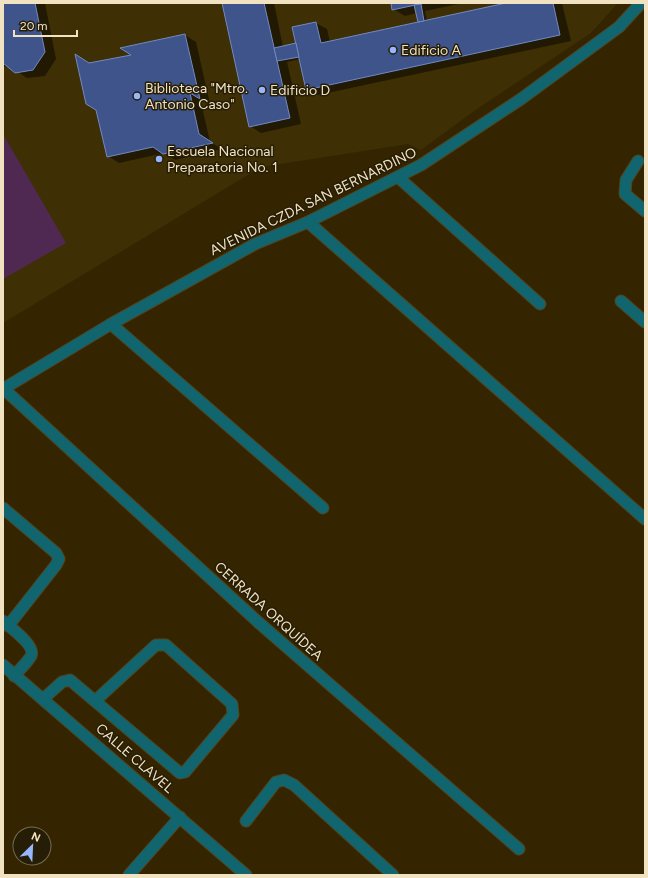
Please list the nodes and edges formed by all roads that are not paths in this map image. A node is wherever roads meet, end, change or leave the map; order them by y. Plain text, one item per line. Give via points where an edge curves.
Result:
1 (641, 3) edge
2 (638, 161) dead end
3 (399, 178) junction
4 (645, 211) edge
5 (308, 222) junction
6 (621, 301) dead end
7 (540, 304) dead end
8 (645, 322) edge
9 (111, 324) junction
10 (4, 389) edge
11 (3, 508) edge
12 (323, 508) dead end
13 (645, 519) edge
14 (6, 624) edge
15 (3, 665) edge
16 (14, 676) junction
17 (43, 699) junction
18 (95, 701) junction
19 (180, 816) junction
20 (246, 821) dead end
21 (519, 849) dead end
22 (129, 875) edge
23 (246, 875) edge
24 (393, 875) edge

1 - 3 street, AVENIDA CZDA SAN BERNARDINO via 619,27 521,99
2 - 4 street via 626,180 625,194
3 - 5 street, AVENIDA CZDA SAN BERNARDINO
3 - 7 street
5 - 9 street, AVENIDA CZDA SAN BERNARDINO via 255,244
5 - 13 street
6 - 8 street
9 - 10 street, AVENIDA CZDA SAN BERNARDINO
9 - 12 street
10 - 21 street, CERRADA ORQUÍDEA via 258,622
11 - 14 street via 59,559
14 - 16 street via 32,650 31,656
15 - 16 street, CALLE CLAVEL
16 - 17 street, CALLE CLAVEL
17 - 18 street via 62,682 70,680
17 - 19 street, CALLE CLAVEL
18 - 18 street via 180,773 185,772 233,715 232,704 166,645 161,644 156,645
19 - 22 street
19 - 23 street, CALLE CLAVEL
20 - 24 street via 276,782 284,780 294,785

